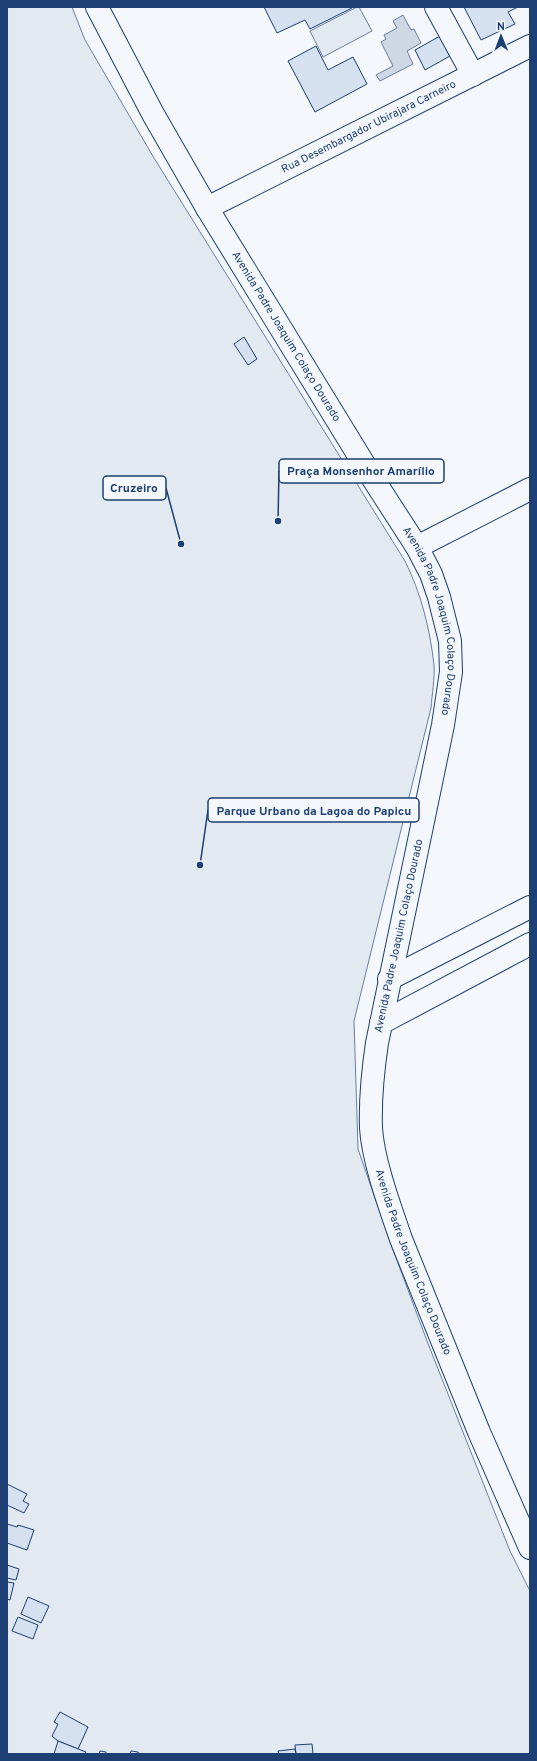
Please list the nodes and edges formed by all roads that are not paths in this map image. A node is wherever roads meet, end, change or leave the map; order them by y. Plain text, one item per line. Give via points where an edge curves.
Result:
1 (97, 7) edge
2 (436, 7) edge
3 (530, 46) edge
4 (473, 75) junction
5 (206, 208) junction
6 (530, 489) edge
7 (417, 547) junction
8 (530, 907) edge
9 (530, 944) edge
10 (389, 979) junction
11 (381, 1023) junction
12 (530, 1548) edge

1 - 5 street, Avenida Padre Joaquim Colaço Dourado
2 - 4 street
3 - 4 street, Rua Desembargador Ubirajara Carneiro
4 - 5 street, Rua Desembargador Ubirajara Carneiro
5 - 7 street, Avenida Padre Joaquim Colaço Dourado
6 - 7 street
7 - 10 street, Avenida Padre Joaquim Colaço Dourado via 439,597 450,641 452,666 441,732
8 - 10 street
9 - 11 street
10 - 11 street, Avenida Padre Joaquim Colaço Dourado
11 - 12 street, Avenida Padre Joaquim Colaço Dourado via 373,1065 371,1128 389,1207 479,1432

